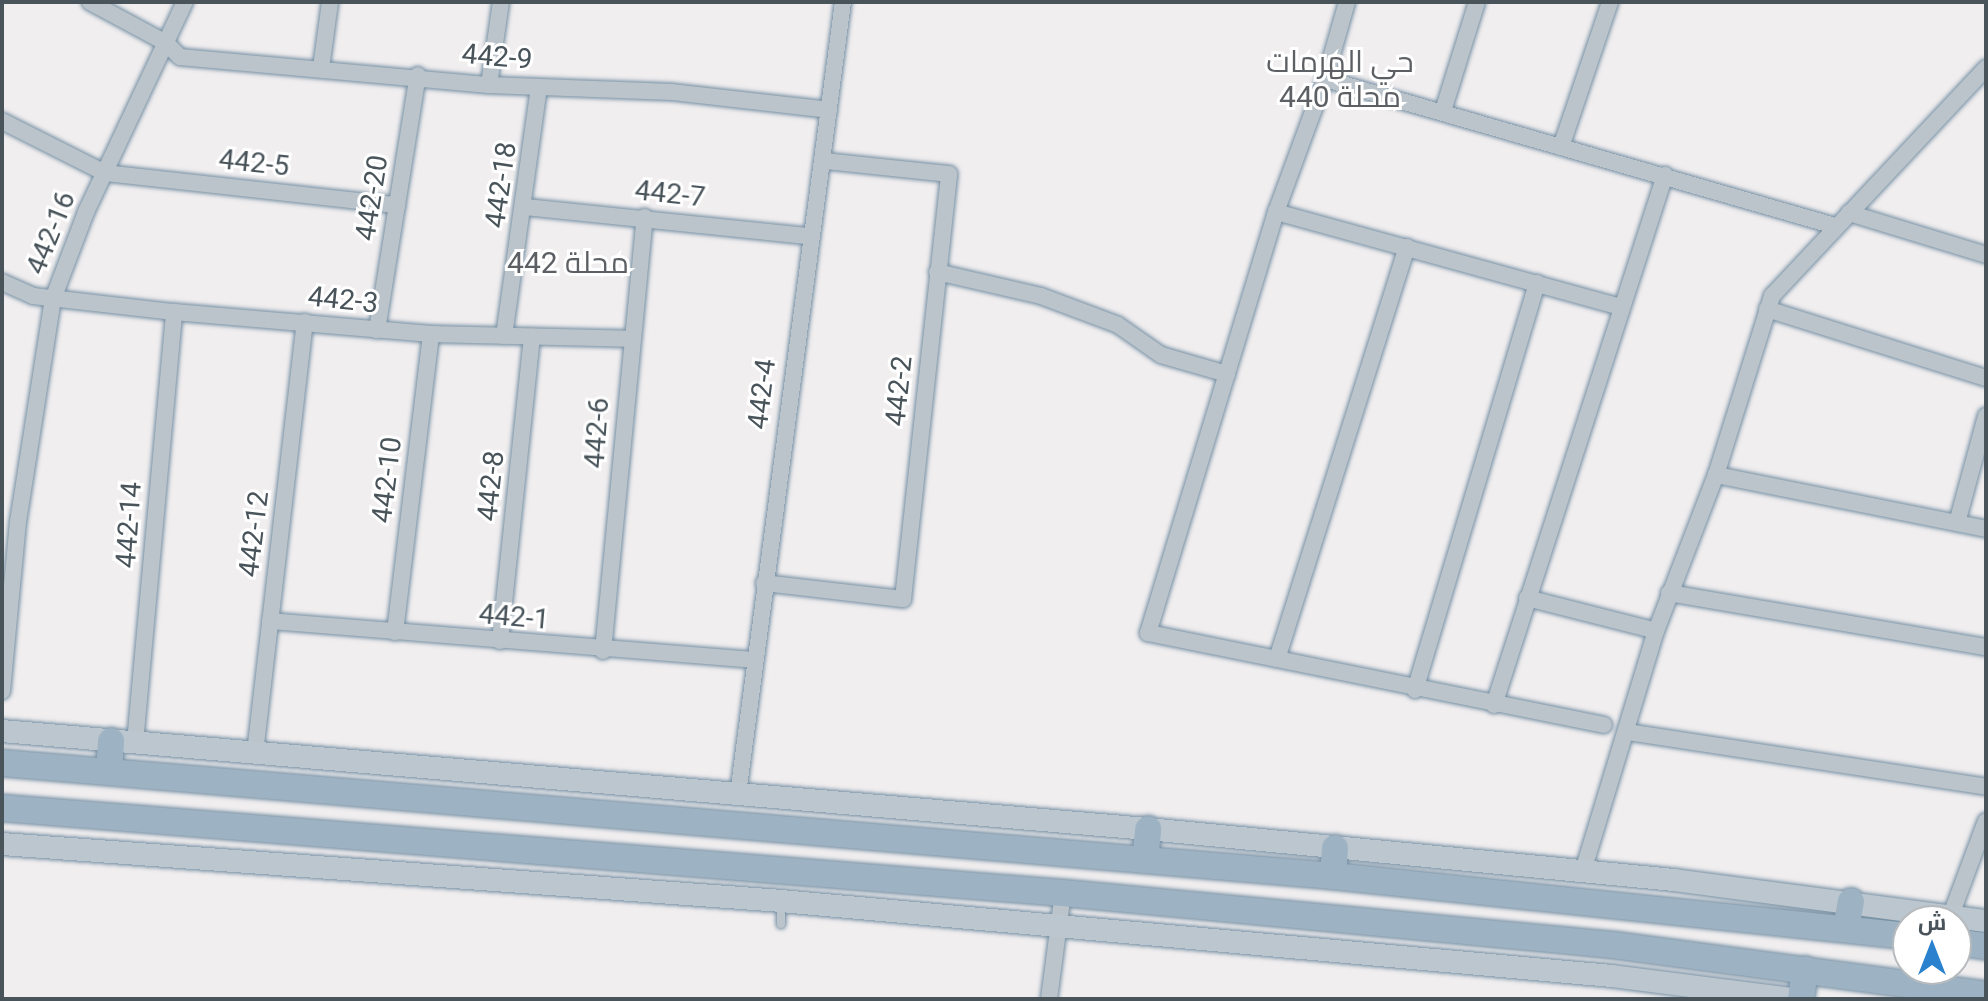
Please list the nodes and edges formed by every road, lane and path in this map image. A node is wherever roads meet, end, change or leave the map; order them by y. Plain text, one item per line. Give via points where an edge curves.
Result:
1 (90, 2) edge
2 (185, 2) edge
3 (330, 2) edge
4 (501, 2) edge
5 (843, 2) edge
6 (1347, 2) edge
7 (1477, 2) edge
8 (1610, 2) edge
9 (166, 43) junction
10 (321, 68) junction
11 (1984, 74) edge
12 (418, 75) junction
13 (1325, 79) junction
14 (489, 85) junction
15 (539, 88) junction
16 (829, 110) junction
17 (1443, 111) junction
18 (2, 121) edge
19 (1561, 147) junction
20 (825, 161) junction
21 (105, 173) junction
22 (1665, 175) junction
23 (397, 205) junction
24 (526, 207) junction
25 (1276, 212) junction
26 (1849, 213) junction
27 (645, 217) junction
28 (1835, 226) junction
29 (809, 236) junction
30 (1407, 247) junction
31 (1986, 255) edge
32 (937, 272) junction
33 (2, 282) edge
34 (1537, 283) junction
35 (53, 299) junction
36 (1621, 307) junction
37 (1767, 309) junction
38 (174, 312) junction
39 (305, 322) junction
40 (377, 330) junction
41 (431, 334) junction
42 (504, 336) junction
43 (532, 337) junction
44 (629, 339) junction
45 (1227, 374) junction
46 (1986, 378) edge
47 (1986, 416) edge
48 (1716, 475) junction
49 (1957, 523) junction
50 (1986, 529) edge
51 (764, 583) junction
52 (1669, 593) junction
53 (1527, 598) junction
54 (270, 621) junction
55 (1656, 631) junction
56 (395, 632) junction
57 (500, 641) junction
58 (1986, 647) edge
59 (603, 651) junction
60 (1277, 659) junction
61 (754, 660) junction
62 (1415, 690) junction
63 (2, 691) edge
64 (1494, 705) junction
65 (1604, 725) dead end
66 (2, 731) edge
67 (1628, 732) junction
68 (123, 742) junction
69 (255, 753) junction
70 (2, 763) edge
71 (109, 771) junction
72 (1986, 787) edge
73 (738, 794) junction
74 (2, 808) edge
75 (1986, 821) edge
76 (1148, 829) junction
77 (2, 844) edge
78 (1335, 848) junction
79 (1145, 860) junction
80 (1583, 871) junction
81 (1333, 876) junction
82 (1063, 893) junction
83 (781, 901) junction
84 (1851, 901) junction
85 (1621, 903) junction
86 (1955, 905) edge
87 (1892, 907) edge
88 (781, 924) dead end
89 (1060, 926) junction
90 (1846, 929) junction
91 (1892, 934) edge
92 (1613, 945) junction
93 (1805, 969) junction
94 (1986, 995) edge
95 (1049, 999) edge
96 (1791, 999) edge
97 (1801, 999) edge

1 - 9 street, 442-9
2 - 9 street, 442-16
3 - 10 street
4 - 14 street
5 - 16 street, 442-4
6 - 13 street
7 - 17 street
8 - 19 street
9 - 10 street, 442-9 via 180,57
9 - 21 street, 442-16
10 - 12 street, 442-9
11 - 26 street
12 - 14 street, 442-9
12 - 23 street, 442-20
13 - 17 street
13 - 25 street
14 - 15 street, 442-9
15 - 16 street, 442-9 via 672,92
15 - 24 street, 442-18
16 - 20 street, 442-4
17 - 19 street
18 - 21 street
19 - 22 street
20 - 29 street, 442-4
20 - 32 street, 442-2 via 949,174
21 - 23 street, 442-5
21 - 35 street, 442-16
22 - 28 street
22 - 36 street
23 - 40 street, 442-20
24 - 27 street, 442-7
24 - 42 street, 442-18
25 - 30 street
25 - 45 street
26 - 28 street
26 - 31 street
27 - 29 street, 442-7
27 - 44 street, 442-6
28 - 37 street via 1772,296
29 - 51 street, 442-4
30 - 34 street
30 - 60 street
32 - 45 street via 1041,296 1118,325 1161,355
32 - 51 street, 442-2 via 903,599
33 - 35 street, 442-3
34 - 36 street
34 - 62 street
35 - 38 street, 442-3
35 - 63 street, 442-16 via 18,522
36 - 53 street
37 - 46 street
37 - 48 street
38 - 39 street, 442-3
38 - 68 street, 442-14
39 - 40 street, 442-3
39 - 54 street, 442-12
40 - 41 street, 442-3
41 - 42 street, 442-3
41 - 56 street, 442-10
42 - 43 street, 442-3
43 - 44 street, 442-3
43 - 57 street, 442-8
44 - 59 street, 442-6 via 614,574
45 - 60 street via 1148,633
47 - 49 street
48 - 49 street
48 - 52 street
49 - 50 street
51 - 61 street, 442-4
52 - 55 street
52 - 58 street
53 - 55 street
53 - 64 street
54 - 56 street, 442-1
54 - 69 street, 442-12
55 - 67 street
56 - 57 street, 442-1
57 - 59 street, 442-1
59 - 61 street, 442-1
60 - 62 street
61 - 73 street, 442-4
62 - 64 street
64 - 65 street
66 - 68 main road
67 - 72 street
67 - 80 street
68 - 69 main road
68 - 71 highway
69 - 73 main road
70 - 71 highway
71 - 79 highway
73 - 76 main road
74 - 82 highway
75 - 86 street
76 - 78 main road
76 - 79 highway
77 - 83 main road
78 - 80 main road
78 - 81 highway
79 - 81 highway
80 - 84 main road
81 - 85 highway
82 - 89 street
82 - 92 highway
83 - 88 lane
83 - 89 main road
84 - 87 main road
84 - 90 highway
85 - 90 highway
85 - 92 highway
89 - 95 street
89 - 96 main road via 1612,976
90 - 91 highway
92 - 93 highway
93 - 94 highway
93 - 97 highway

